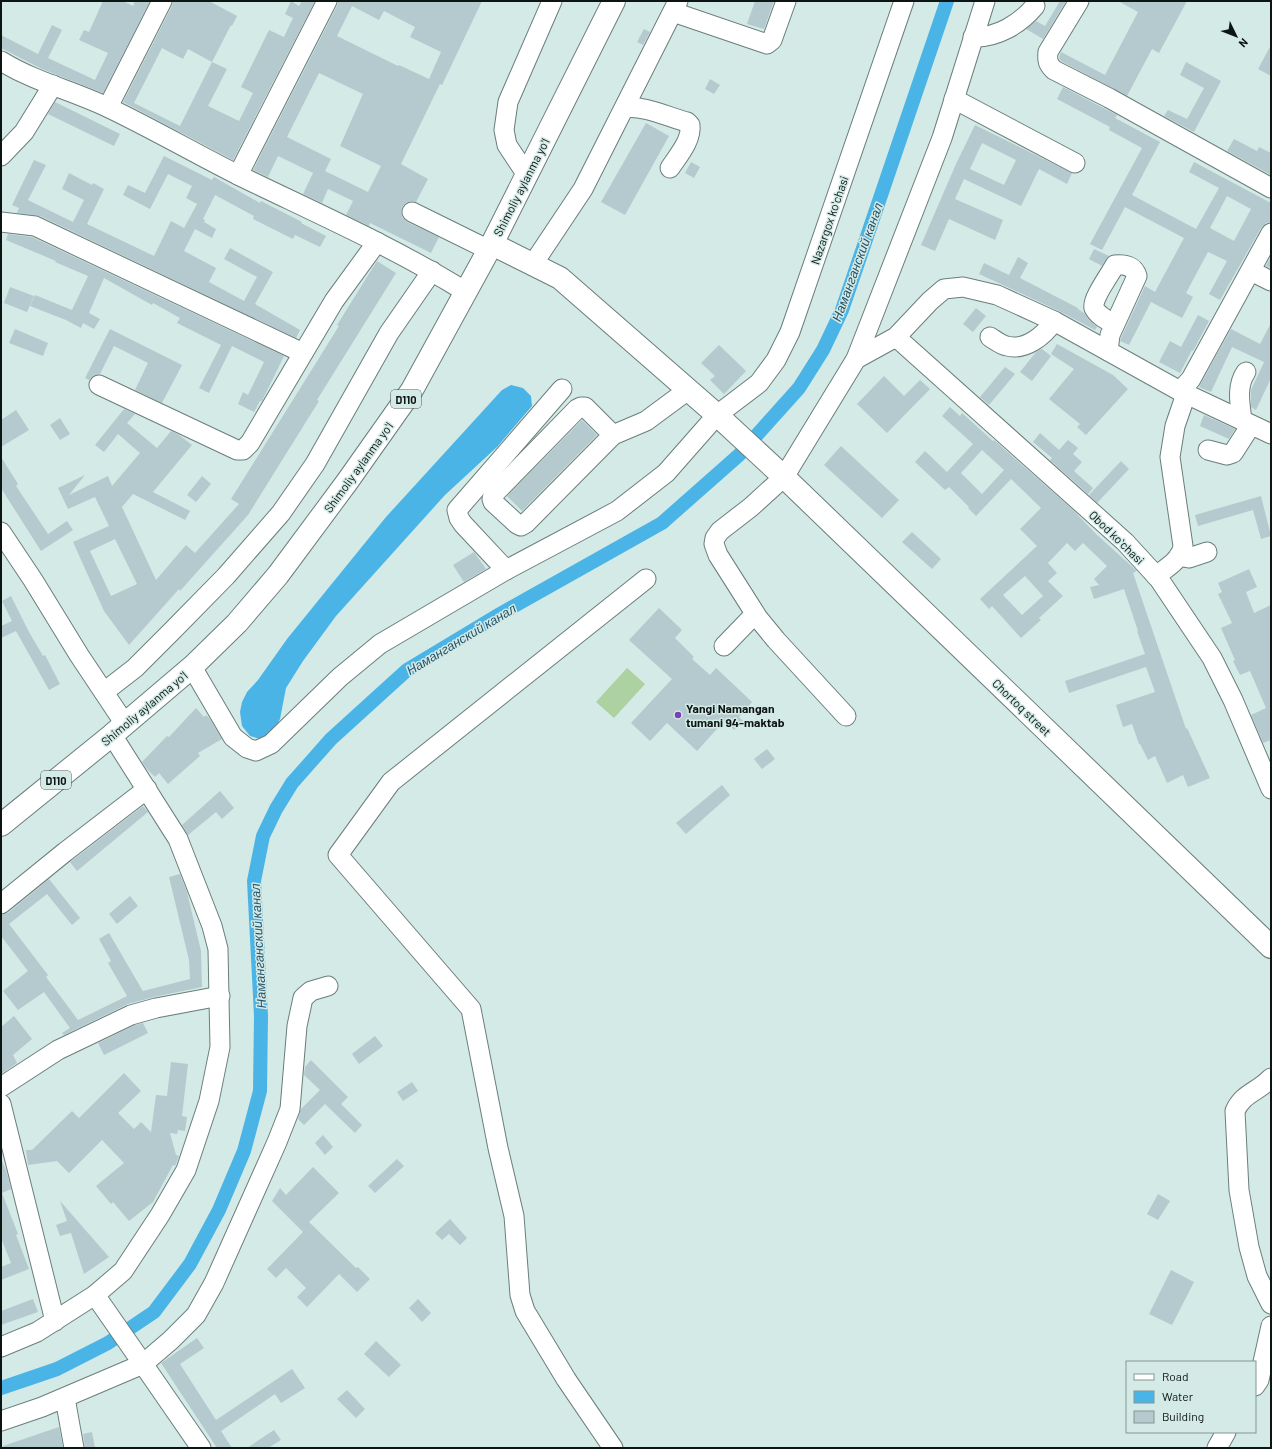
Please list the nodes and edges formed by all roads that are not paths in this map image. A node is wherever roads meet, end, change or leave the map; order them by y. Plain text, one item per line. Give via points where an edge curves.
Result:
1 (162, 1) edge
2 (327, 1) edge
3 (552, 1) edge
4 (614, 1) edge
5 (786, 1) edge
6 (904, 1) edge
7 (985, 1) edge
8 (1079, 1) edge
9 (676, 6) edge
10 (1035, 6) dead end
11 (974, 37) junction
12 (1, 62) edge
13 (53, 85) junction
14 (954, 99) junction
15 (108, 107) junction
16 (625, 108) junction
17 (1, 156) edge
18 (1076, 163) dead end
19 (670, 168) dead end
20 (238, 175) junction
21 (527, 175) junction
22 (1271, 188) edge
23 (412, 212) dead end
24 (1, 222) edge
25 (1271, 233) edge
26 (377, 242) junction
27 (490, 247) junction
28 (533, 264) junction
29 (432, 271) junction
30 (1251, 271) junction
31 (1271, 281) edge
32 (466, 292) junction
33 (1054, 321) junction
34 (1114, 324) dead end
35 (896, 337) junction
36 (990, 337) dead end
37 (1108, 351) junction
38 (303, 353) junction
39 (856, 359) junction
40 (1246, 372) dead end
41 (99, 385) dead end
42 (562, 389) dead end
43 (688, 390) junction
44 (1183, 393) junction
45 (720, 418) junction
46 (1246, 423) junction
47 (1271, 434) edge
48 (613, 435) junction
49 (1208, 450) dead end
50 (779, 472) junction
51 (1, 532) edge
52 (1207, 552) dead end
53 (1179, 556) junction
54 (506, 570) junction
55 (1156, 576) junction
56 (646, 579) dead end
57 (755, 614) junction
58 (724, 646) dead end
59 (192, 667) junction
60 (104, 692) junction
61 (846, 716) dead end
62 (119, 729) junction
63 (147, 789) junction
64 (1271, 789) edge
65 (1, 825) edge
66 (1, 904) edge
67 (1271, 947) edge
68 (328, 986) dead end
69 (220, 996) junction
70 (1271, 1078) edge
71 (1, 1087) edge
72 (1, 1104) edge
73 (98, 1300) junction
74 (1271, 1304) edge
75 (55, 1321) junction
76 (1271, 1326) edge
77 (1, 1347) edge
78 (139, 1358) junction
79 (1256, 1384) edge
80 (65, 1398) junction
81 (1, 1421) edge
82 (1225, 1433) edge
83 (74, 1448) edge
84 (201, 1448) edge
85 (613, 1448) edge
86 (1217, 1448) edge

1 - 15 street
2 - 20 street
3 - 21 street via 508,102 504,130 507,145
4 - 21 main road, Shimoliy aylanma yoʻl / D110
5 - 9 street via 772,40 767,44
6 - 45 street, Nazargox koʻchasi via 790,332 776,360 759,383
7 - 11 street
8 - 22 street via 1048,52 1049,66
9 - 16 street
10 - 11 street via 1020,21 997,34 985,38
11 - 14 street
12 - 13 street
13 - 15 street
13 - 17 street via 24,132
14 - 18 street
14 - 39 street via 942,138
15 - 20 street
16 - 19 street via 644,109 690,125 685,145
16 - 28 street via 583,189
20 - 26 street
21 - 27 main road, Shimoliy aylanma yoʻl / D110
23 - 27 street
24 - 38 street via 35,226
25 - 30 street
26 - 29 street
26 - 38 street via 334,301
27 - 28 main road, Chortoq street
27 - 32 main road, Shimoliy aylanma yoʻl / D110
28 - 43 main road, Chortoq street via 560,278
29 - 32 street
29 - 60 street via 389,333 315,464 280,513 226,576 172,631 135,668
30 - 31 street
30 - 44 street
32 - 59 main road, Shimoliy aylanma yoʻl / D110 via 412,390 347,482 278,575 237,623
33 - 35 street via 997,295 963,287 944,289
33 - 36 street via 1043,335 1018,347 1006,346
33 - 37 street
34 - 37 street
35 - 39 street
35 - 55 street, Obod koʻchasi via 1125,542
37 - 44 street
38 - 41 street via 250,443 243,450 237,450
39 - 50 street
40 - 46 street via 1239,389
42 - 54 street via 457,510 458,518
43 - 45 main road, Chortoq street
43 - 48 street via 646,421
44 - 46 street
44 - 53 street via 1170,457 1182,546
45 - 50 main road, Chortoq street
45 - 54 street, Nazargox koʻchasi via 666,473 617,511
46 - 47 street
46 - 49 street via 1232,453 1227,455
48 - 48 street via 585,407 576,409 493,495 493,502 521,526
50 - 57 street via 751,507 720,531 715,538 714,544 718,555
50 - 67 main road, Chortoq street
51 - 60 street
52 - 53 street via 1189,558
53 - 55 street
54 - 59 street, Nazargox koʻchasi via 380,644 340,677 271,744 256,751 247,748 232,736
55 - 64 street, Obod koʻchasi via 1212,658
56 - 85 street via 391,782 338,855 472,1009 498,1148 514,1216 520,1295 525,1312
57 - 58 street
57 - 61 street
59 - 62 main road, Shimoliy aylanma yoʻl / D110
60 - 62 street
62 - 63 street
62 - 65 main road, Shimoliy aylanma yoʻl / D110
63 - 66 street
63 - 69 street via 178,838 212,926 218,949
68 - 78 street via 311,991 303,998 297,1026 290,1108 214,1283 196,1315 171,1340
69 - 71 street via 131,1015 58,1050
69 - 73 street via 220,1047 210,1101 186,1170 123,1271
70 - 74 street via 1238,1103 1235,1111 1239,1190 1249,1247 1257,1276
72 - 75 street
73 - 75 street
73 - 78 street
75 - 77 street via 37,1332
76 - 79 street
78 - 80 street
78 - 84 street
80 - 81 street
80 - 83 street
82 - 86 street

